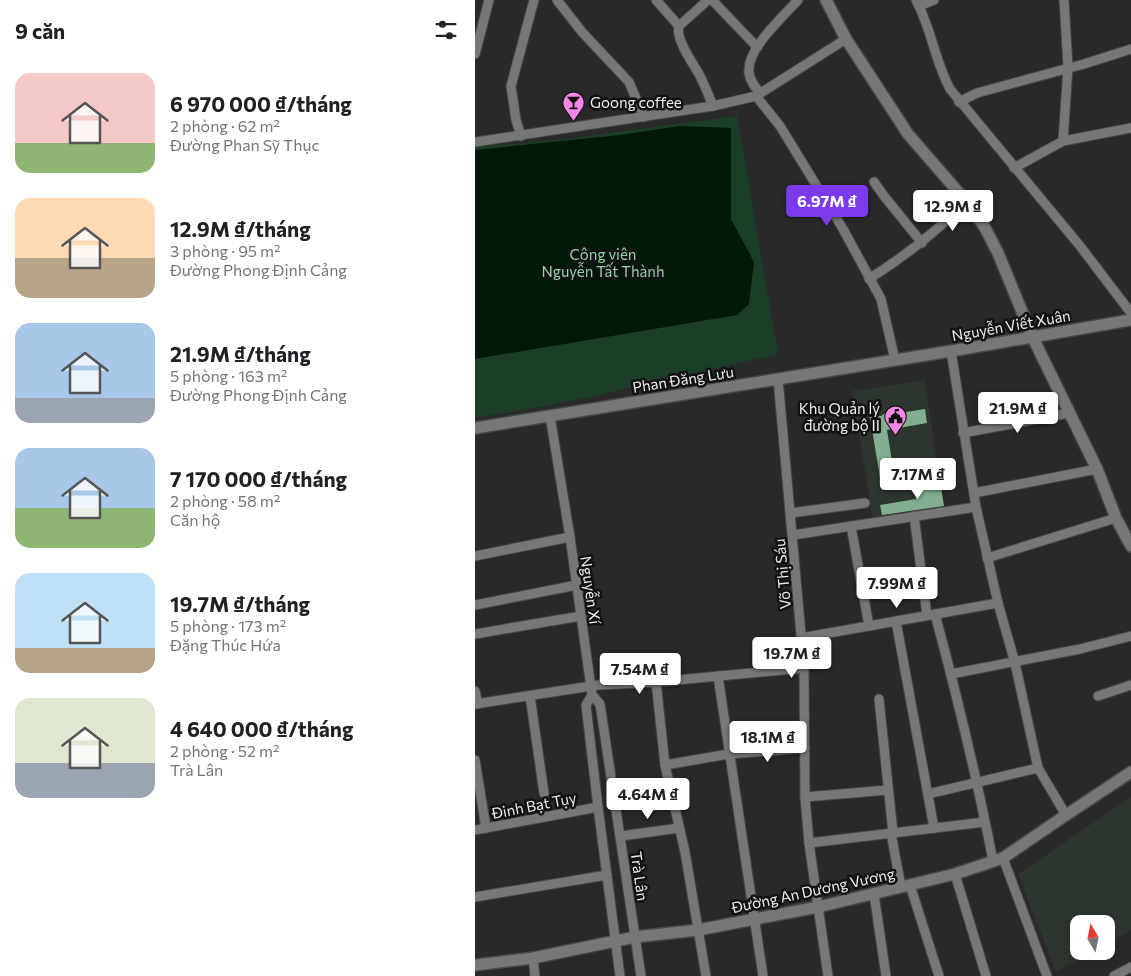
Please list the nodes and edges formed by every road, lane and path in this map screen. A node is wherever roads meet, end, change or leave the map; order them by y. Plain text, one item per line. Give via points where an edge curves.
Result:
1 (489, 0) edge
2 (535, 0) edge
3 (557, 0) edge
4 (656, 0) edge
5 (708, 0) edge
6 (712, 0) edge
7 (798, 0) edge
8 (825, 0) edge
9 (934, 0) edge
10 (1063, 0) edge
11 (917, 3) edge
12 (679, 26) junction
13 (846, 39) junction
14 (757, 47) junction
15 (1131, 48) edge
16 (475, 54) edge
17 (1068, 67) junction
18 (758, 95) junction
19 (959, 102) junction
20 (713, 106) junction
21 (645, 117) junction
22 (1131, 128) edge
23 (521, 136) junction
24 (1063, 141) junction
25 (475, 142) edge
26 (1014, 168) junction
27 (874, 182) dead end
28 (967, 201) junction
29 (922, 243) junction
30 (869, 279) junction
31 (1131, 313) edge
32 (1131, 320) edge
33 (1032, 336) junction
34 (951, 351) junction
35 (895, 360) junction
36 (778, 379) junction
37 (1069, 412) junction
38 (550, 416) junction
39 (475, 428) edge
40 (963, 433) junction
41 (1097, 469) junction
42 (974, 493) junction
43 (865, 503) dead end
44 (976, 507) junction
45 (791, 513) junction
46 (914, 516) junction
47 (1116, 518) junction
48 (851, 526) junction
49 (793, 535) junction
50 (570, 537) junction
51 (1131, 546) edge
52 (475, 556) edge
53 (987, 558) junction
54 (577, 585) junction
55 (998, 603) junction
56 (475, 605) edge
57 (931, 615) junction
58 (581, 616) junction
59 (896, 621) junction
60 (869, 626) junction
61 (475, 634) edge
62 (1131, 636) edge
63 (801, 638) junction
64 (1015, 663) junction
65 (804, 668) junction
66 (951, 674) junction
67 (717, 676) junction
68 (656, 682) junction
69 (1131, 685) edge
70 (475, 691) edge
71 (592, 691) junction
72 (530, 696) junction
73 (1098, 696) dead end
74 (879, 699) dead end
75 (477, 704) edge
76 (805, 748) junction
77 (729, 754) junction
78 (475, 760) edge
79 (665, 764) junction
80 (1038, 768) junction
81 (1131, 772) edge
82 (976, 784) junction
83 (888, 790) junction
84 (544, 793) dead end
85 (928, 794) junction
86 (805, 797) junction
87 (598, 807) junction
88 (1065, 815) junction
89 (985, 822) junction
90 (486, 828) junction
91 (679, 828) junction
92 (934, 828) junction
93 (475, 830) edge
94 (892, 833) junction
95 (621, 836) junction
96 (809, 843) junction
97 (998, 860) junction
98 (955, 874) junction
99 (607, 875) junction
100 (905, 886) junction
101 (873, 894) junction
102 (475, 897) edge
103 (818, 907) junction
104 (755, 919) junction
105 (697, 930) junction
106 (635, 938) junction
107 (615, 941) junction
108 (533, 958) junction
109 (475, 965) edge
110 (1131, 967) edge
111 (535, 976) edge
112 (620, 976) edge
113 (641, 976) edge
114 (706, 976) edge
115 (763, 976) edge
116 (828, 976) edge
117 (886, 976) edge
118 (939, 976) edge
119 (986, 976) edge
120 (1047, 976) edge
121 (1114, 976) edge

1 - 16 street
2 - 23 street via 511,86
3 - 21 street via 629,82
4 - 12 street
5 - 12 street
6 - 14 street
7 - 14 street
8 - 13 street
9 - 11 street
10 - 17 street
11 - 19 street via 941,73
12 - 20 street via 681,42
13 - 18 street
13 - 28 street via 908,134
14 - 18 street via 749,71
15 - 17 street
17 - 19 street via 977,92
17 - 24 street
18 - 20 street
18 - 30 street via 843,229
19 - 26 street
20 - 21 street
21 - 23 street
22 - 24 street
23 - 25 street
24 - 26 street
26 - 31 street
27 - 29 street
28 - 29 street
28 - 33 street via 998,252
29 - 30 street
30 - 35 street via 881,299
32 - 33 street, Nguyễn Viết Xuân
33 - 34 street, Nguyễn Viết Xuân
33 - 37 street
34 - 35 street, Nguyễn Viết Xuân
34 - 40 street
35 - 36 street, Phan Đăng Lưu
36 - 38 street, Phan Đăng Lưu
36 - 45 street, Võ Thị Sáu
37 - 40 street
37 - 41 street
38 - 39 street, Phan Đăng Lưu
38 - 50 street, Nguyễn Xí
40 - 42 street
41 - 42 street
41 - 47 street
42 - 44 street
43 - 45 street
44 - 46 street
44 - 53 street
45 - 49 street, Võ Thị Sáu
46 - 48 street
46 - 57 street
47 - 51 street
47 - 53 street
48 - 49 street
48 - 60 street
49 - 63 street, Võ Thị Sáu
50 - 52 street
50 - 54 street, Nguyễn Xí
53 - 55 street
54 - 56 street
54 - 58 street, Nguyễn Xí
55 - 57 street
55 - 64 street
57 - 59 street
57 - 66 street
58 - 61 street
58 - 71 street, Nguyễn Xí
59 - 60 street
59 - 85 street
60 - 63 street
62 - 64 street
63 - 65 street, Võ Thị Sáu
64 - 66 street
64 - 80 street
65 - 67 street
65 - 76 street, Võ Thị Sáu
66 - 82 street
67 - 68 street
67 - 77 street
68 - 71 street
68 - 79 street
69 - 73 street
70 - 75 street
71 - 72 street
71 - 87 street, Nguyễn Xí via 586,705
71 - 95 street, Trà Lân via 601,704
72 - 75 street
72 - 84 street
74 - 83 street
76 - 77 street
76 - 86 street, Võ Thị Sáu
77 - 79 street
77 - 104 street
78 - 90 street
79 - 91 street
80 - 82 street
80 - 88 street
81 - 88 street, Đường An Dương Vương
82 - 85 street
82 - 89 street
83 - 86 street
83 - 94 street
85 - 92 street
86 - 96 street, Võ Thị Sáu
87 - 90 street, Đinh Bạt Tụy
87 - 99 street, Nguyễn Xí
88 - 97 street, Đường An Dương Vương
89 - 92 street
89 - 97 street
90 - 93 street, Đinh Bạt Tụy
91 - 95 street
91 - 105 street
92 - 94 street
94 - 96 street
94 - 100 street
95 - 106 street, Trà Lân
96 - 103 street, Võ Thị Sáu
97 - 98 street, Đường An Dương Vương
97 - 120 street
98 - 100 street, Đường An Dương Vương
98 - 119 street
99 - 102 street
99 - 107 street, Nguyễn Xí
100 - 101 street, Đường An Dương Vương
100 - 118 street
101 - 103 street, Đường An Dương Vương
101 - 117 street
103 - 104 street, Đường An Dương Vương
103 - 116 street, Võ Thị Sáu
104 - 105 street, Đường An Dương Vương
104 - 115 street
105 - 106 street, Đường An Dương Vương
105 - 114 street
106 - 107 street, Đường An Dương Vương
106 - 113 street, Trà Lân
107 - 108 street, Đường An Dương Vương
107 - 112 street, Nguyễn Xí
108 - 109 street, Đường An Dương Vương
108 - 111 street
110 - 121 street

